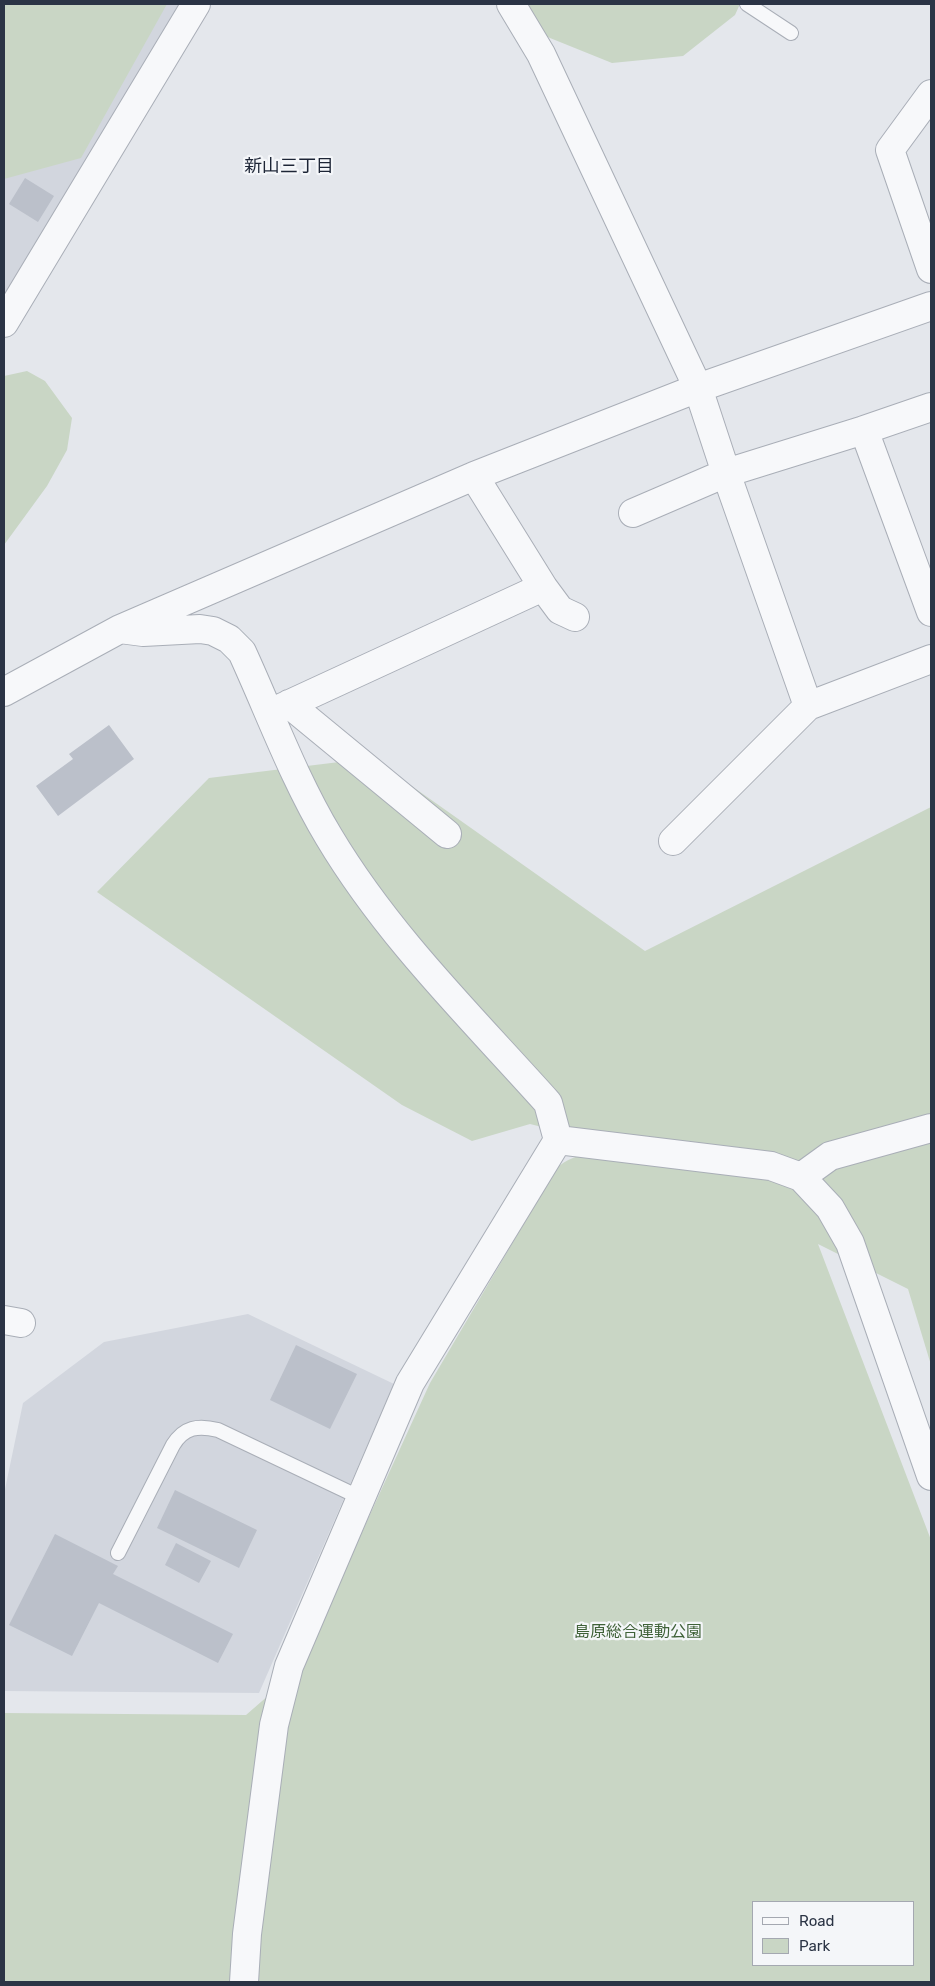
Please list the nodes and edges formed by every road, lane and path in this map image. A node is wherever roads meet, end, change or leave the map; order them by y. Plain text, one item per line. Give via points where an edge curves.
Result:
1 (196, 4) edge
2 (511, 4) edge
3 (747, 4) edge
4 (792, 33) dead end
5 (931, 94) edge
6 (931, 269) edge
7 (931, 306) edge
8 (4, 323) edge
9 (698, 388) junction
10 (931, 407) edge
11 (864, 430) junction
12 (726, 473) junction
13 (474, 476) junction
14 (633, 513) dead end
15 (543, 587) junction
16 (931, 612) edge
17 (574, 617) dead end
18 (120, 629) junction
19 (931, 659) edge
20 (4, 692) edge
21 (808, 706) junction
22 (280, 708) junction
23 (447, 834) dead end
24 (673, 841) dead end
25 (931, 1128) edge
26 (558, 1140) junction
27 (802, 1177) junction
28 (931, 1476) edge
29 (361, 1498) junction
30 (118, 1553) dead end
31 (244, 1982) edge

1 - 8 street
2 - 9 street via 542,54
3 - 4 lane
5 - 6 street via 890,150
7 - 9 street
9 - 12 street
9 - 13 street
10 - 11 street
11 - 12 street
11 - 16 street
12 - 14 street
12 - 21 street
13 - 15 street
13 - 18 street
15 - 17 street via 560,610
15 - 22 street
18 - 20 street
18 - 22 street via 143,632 213,631 229,639 242,652
19 - 21 street
21 - 24 street
22 - 23 street
22 - 26 street via 308,798 329,838 389,926 548,1103
25 - 27 street via 830,1156
26 - 27 street via 770,1166
26 - 29 street via 410,1383
27 - 28 street via 830,1208 850,1243
29 - 30 lane via 218,1430 195,1427 186,1431 173,1445
29 - 31 street via 289,1666 274,1725 247,1934

